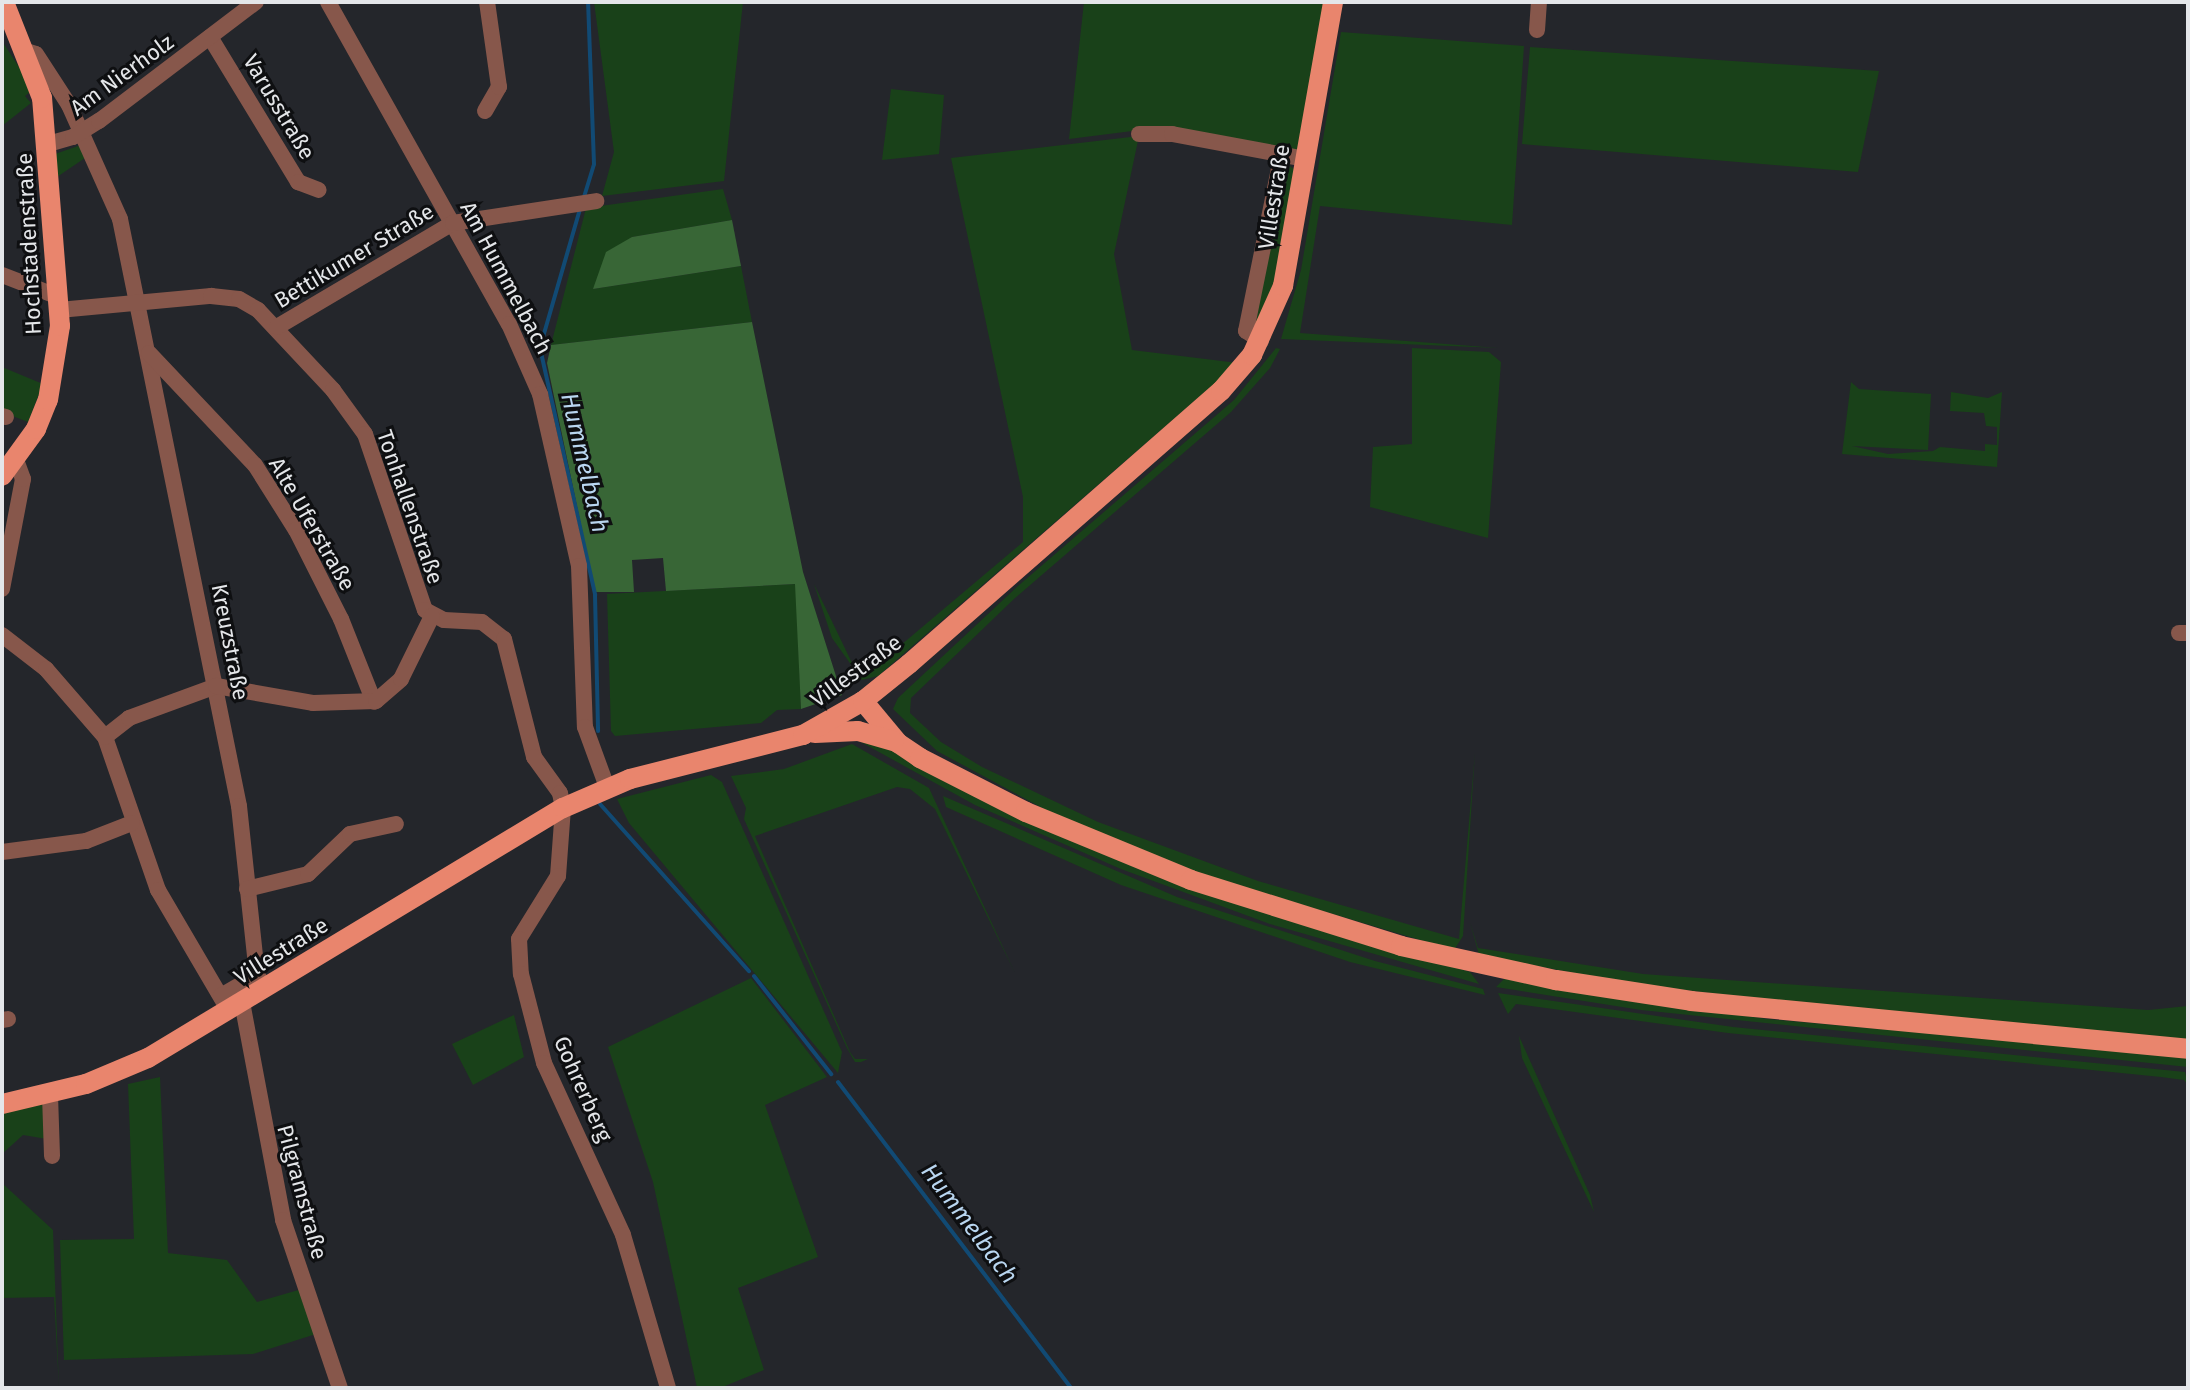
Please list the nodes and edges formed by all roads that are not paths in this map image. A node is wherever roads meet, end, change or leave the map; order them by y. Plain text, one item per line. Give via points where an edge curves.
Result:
1 (4, 2) edge
2 (256, 2) edge
3 (328, 2) edge
4 (487, 2) edge
5 (1333, 2) edge
6 (1539, 2) edge
7 (1537, 30) dead end
8 (210, 37) junction
9 (26, 51) junction
10 (485, 111) dead end
11 (83, 132) junction
12 (1139, 134) dead end
13 (48, 144) junction
14 (1282, 154) junction
15 (1305, 159) junction
16 (319, 190) dead end
17 (596, 201) dead end
18 (453, 223) junction
19 (2, 275) edge
20 (59, 304) junction
21 (137, 305) junction
22 (277, 327) junction
23 (1261, 341) junction
24 (149, 353) junction
25 (9, 468) edge
26 (2, 589) edge
27 (432, 616) junction
28 (2, 635) edge
29 (216, 686) junction
30 (863, 701) junction
31 (374, 702) junction
32 (803, 735) junction
33 (105, 737) junction
34 (898, 743) junction
35 (607, 787) junction
36 (563, 808) junction
37 (132, 823) junction
38 (396, 824) dead end
39 (2, 852) edge
40 (247, 889) junction
41 (261, 981) junction
42 (231, 1003) junction
43 (2188, 1049) edge
44 (50, 1095) junction
45 (2, 1104) edge
46 (52, 1156) dead end
47 (340, 1388) edge
48 (668, 1388) edge

1 - 9 main road, Hochstadenstraße
2 - 8 street, Am Nierholz
3 - 18 street, Am Hummelbach
4 - 10 street via 499,87
5 - 15 main road, Villestraße
6 - 7 street
8 - 11 street, Am Nierholz
8 - 16 street, Varusstraße via 298,182
9 - 11 street, Kreuzstraße via 46,67
9 - 13 main road, Hochstadenstraße via 42,98
11 - 13 street, Am Nierholz
11 - 21 street, Kreuzstraße via 120,219
12 - 14 street via 1172,134
13 - 20 main road, Hochstadenstraße
14 - 15 street
14 - 23 street via 1246,331
15 - 23 main road, Villestraße via 1283,286
17 - 18 street, Bettikumer Straße
18 - 22 street, Bettikumer Straße
18 - 35 street, Am Hummelbach via 519,345 545,413 581,581 585,727
19 - 20 street
20 - 21 street
20 - 25 main road, Hochstadenstraße via 59,344 48,400
21 - 22 street, Tonhallenstraße via 232,297
21 - 24 street, Kreuzstraße
22 - 27 street, Tonhallenstraße via 333,390 370,445 415,593
23 - 30 main road, Villestraße via 1239,373 1200,410
24 - 29 street, Kreuzstraße
24 - 31 street, Alte Uferstraße via 227,431 263,478 341,619
25 - 26 street via 23,479
27 - 31 street via 401,679
27 - 36 street, Tonhallenstraße via 482,622 501,634 534,757 560,793
28 - 33 street via 46,669
29 - 31 street via 313,703
29 - 33 street via 129,718
29 - 40 street, Kreuzstraße via 239,806
30 - 32 main road, Villestraße
30 - 34 main road
32 - 34 main road via 858,731
32 - 35 main road, Villestraße
33 - 37 street
34 - 43 main road via 1000,800 1154,866 1275,909 1428,953 1588,986 1737,1007
35 - 36 main road, Villestraße
36 - 41 main road, Villestraße
36 - 48 street, Gohrerberg via 558,876 521,933 518,959 544,1063 617,1218
37 - 39 street via 86,841
37 - 42 street via 158,890
38 - 40 street via 350,834 308,874
40 - 41 street, Kreuzstraße
41 - 42 main road, Villestraße
42 - 44 main road, Villestraße via 127,1068
42 - 47 street, Pilgramstraße via 283,1220
44 - 45 main road, Villestraße
44 - 46 street

